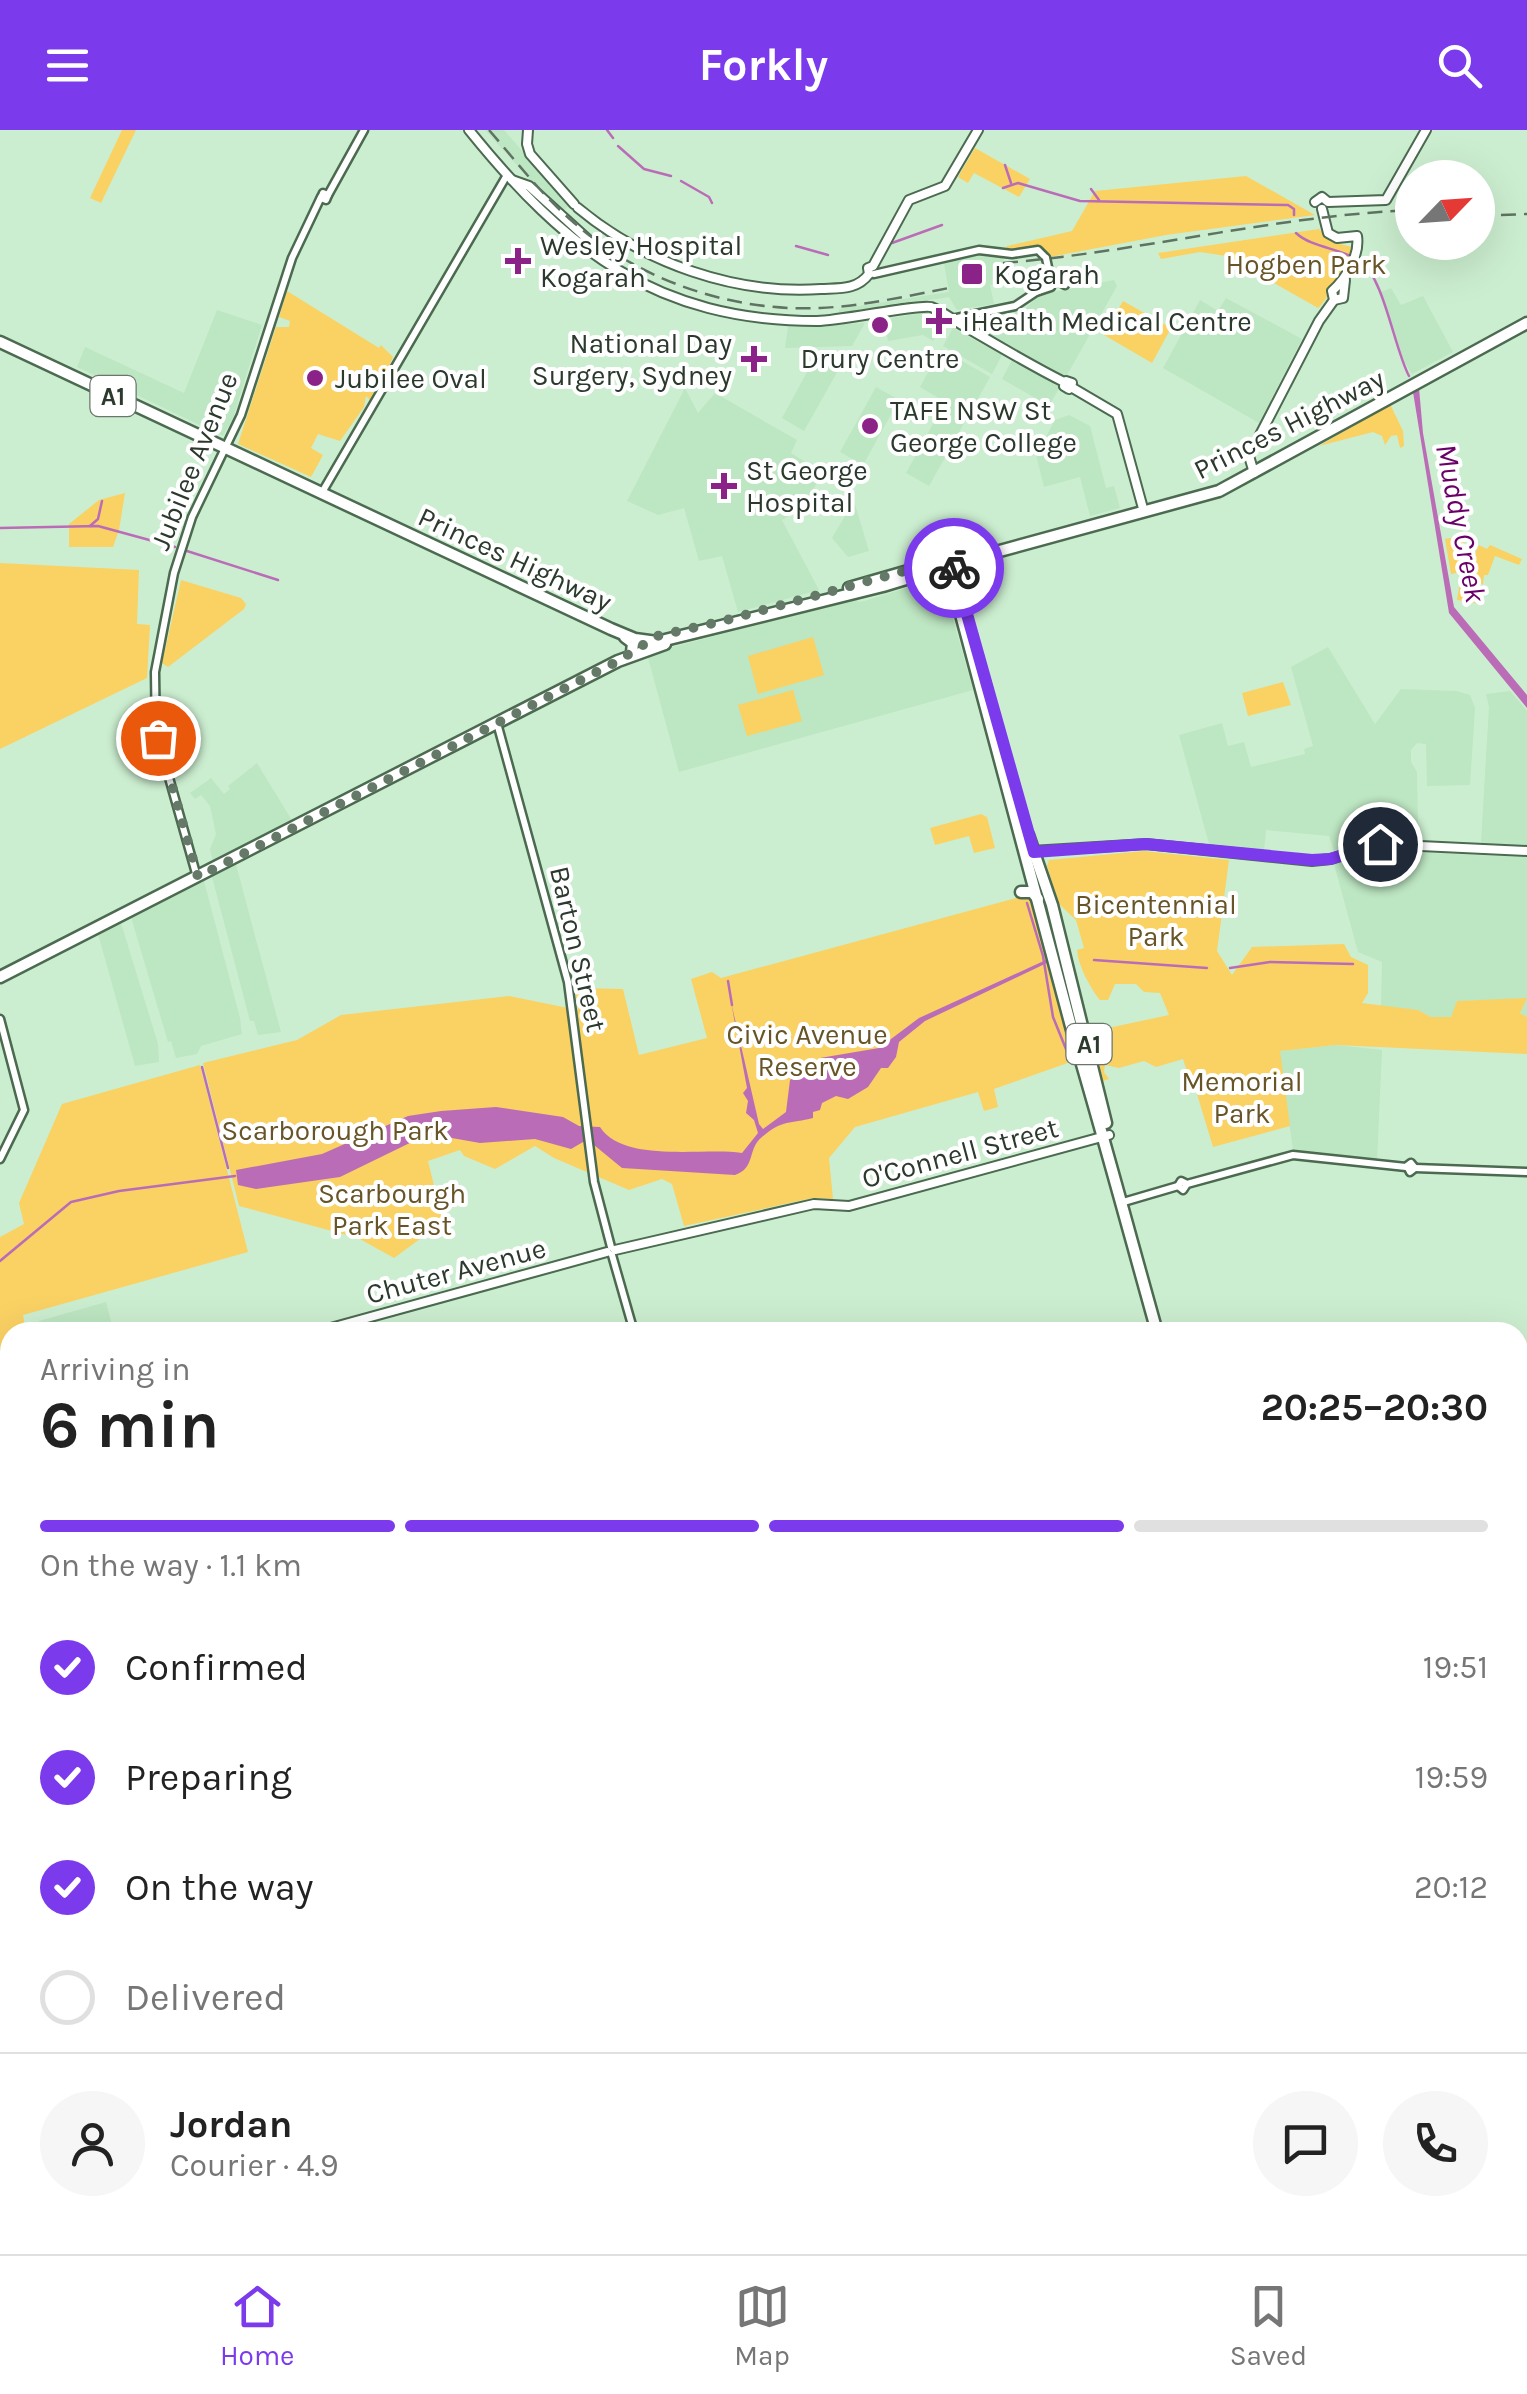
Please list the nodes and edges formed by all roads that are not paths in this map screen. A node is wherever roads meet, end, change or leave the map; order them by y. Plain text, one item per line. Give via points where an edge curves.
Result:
1 (364, 130) edge
2 (469, 130) edge
3 (528, 130) edge
4 (978, 130) edge
5 (1426, 130) edge
6 (510, 178) junction
7 (1342, 238) junction
8 (592, 248) junction
9 (1355, 255) junction
10 (873, 270) junction
11 (1050, 274) junction
12 (1066, 284) dead end
13 (952, 319) junction
14 (1527, 320) edge
15 (0, 339) edge
16 (227, 446) junction
17 (1252, 470) junction
18 (324, 489) junction
19 (1144, 509) junction
20 (980, 556) junction
21 (950, 563) junction
22 (927, 574) junction
23 (957, 589) junction
24 (610, 629) junction
25 (694, 635) junction
26 (652, 639) junction
27 (632, 652) junction
28 (618, 661) junction
29 (156, 665) junction
30 (164, 670) dead end
31 (985, 680) junction
32 (993, 713) dead end
33 (496, 723) junction
34 (1024, 844) junction
35 (1527, 851) edge
36 (1034, 852) junction
37 (198, 877) junction
38 (1021, 892) dead end
39 (1038, 900) junction
40 (0, 976) edge
41 (0, 1019) edge
42 (1106, 1136) junction
43 (0, 1158) edge
44 (1527, 1172) edge
45 (1121, 1202) junction
46 (822, 1205) joint
47 (612, 1251) junction
48 (353, 1322) edge
49 (631, 1322) edge
50 (1153, 1322) edge

1 - 16 street, Jubilee Avenue via 292,258
2 - 6 main road
3 - 10 main road via 530,154 575,207 651,254 726,281 772,288 856,286
4 - 10 main road via 942,188 909,200
5 - 7 main road via 1386,200 1325,206 1324,227
6 - 8 main road via 562,230
6 - 8 main road via 529,186
6 - 18 street
7 - 9 main road via 1354,244
7 - 9 main road via 1357,236
8 - 13 main road via 606,263 717,312 843,320 930,307
9 - 17 main road via 1340,289 1343,298 1318,320 1249,456
10 - 11 street, bridge via 979,250 1038,250
11 - 12 street
11 - 13 street via 1051,287 1016,306
13 - 19 main road via 1117,414
14 - 17 main road, Princes Highway
15 - 16 main road, Princes Highway / A1
16 - 18 main road, Princes Highway / A1
16 - 24 main road, Princes Highway / A1
16 - 29 street, Jubilee Avenue via 192,518
17 - 19 main road, Princes Highway
18 - 26 main road, Princes Highway / A1
19 - 20 main road, Princes Highway
19 - 21 main road, Princes Highway
20 - 21 main road, Princes Highway
20 - 23 main road
21 - 22 main road, Princes Highway / A1
21 - 23 main road, A1
21 - 26 main road, Princes Highway / A1
22 - 23 main road
22 - 25 main road, Princes Highway / A1
23 - 31 main road, A1
23 - 34 main road, A1
24 - 26 main road, Princes Highway / A1
24 - 27 main road via 631,641
25 - 26 main road, Princes Highway / A1
25 - 28 main road
26 - 27 main road
27 - 28 main road
28 - 33 main road
29 - 30 street
29 - 37 street, Jubilee Avenue via 157,745
31 - 32 main road, A1
31 - 36 main road, A1
33 - 37 main road
33 - 47 street, Barton Street via 568,982 596,1189
34 - 36 main road
34 - 39 main road, A1
35 - 36 main road via 1378,844 1312,860 1146,844
36 - 42 main road, A1 via 1072,980
37 - 40 main road
38 - 39 main road
39 - 42 main road, A1
41 - 43 street via 24,1110
42 - 45 main road, A1
42 - 46 main road, O'Connell Street via 855,1205
44 - 45 street via 1293,1155
45 - 50 main road, A1
46 - 47 main road, Chuter Avenue
47 - 48 main road, Chuter Avenue
47 - 49 street, Barton Street

